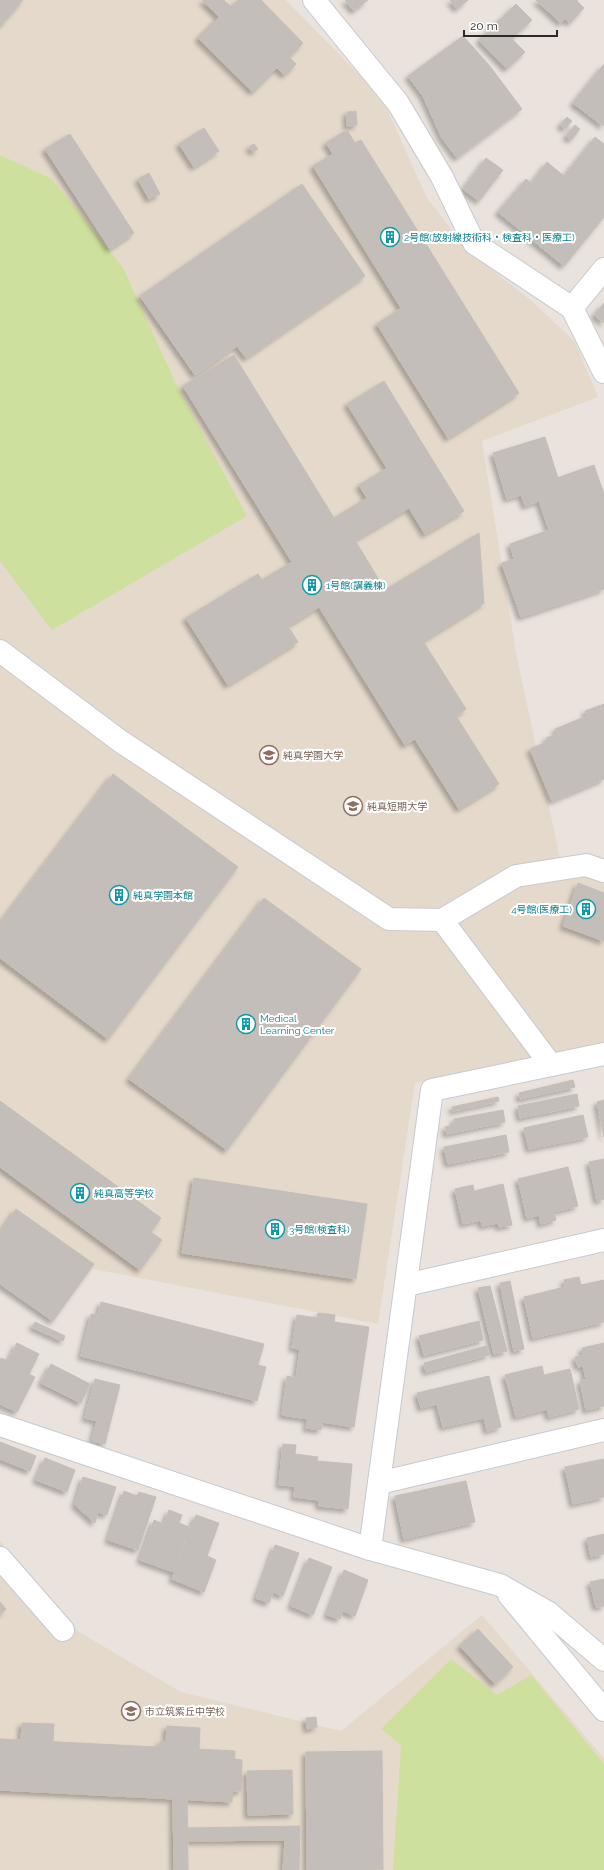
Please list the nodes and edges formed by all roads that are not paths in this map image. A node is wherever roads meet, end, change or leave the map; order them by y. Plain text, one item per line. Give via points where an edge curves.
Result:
1 (314, 0) edge
2 (604, 269) edge
3 (572, 308) junction
4 (604, 372) edge
5 (0, 651) edge
6 (595, 868) edge
7 (442, 920) junction
8 (604, 1054) edge
9 (550, 1065) junction
10 (604, 1240) edge
11 (406, 1285) junction
12 (0, 1425) edge
13 (604, 1430) edge
14 (379, 1484) junction
15 (370, 1549) junction
16 (0, 1558) edge
17 (500, 1585) junction
18 (63, 1630) dead end
19 (604, 1660) edge
20 (604, 1710) edge

1 - 3 street via 398,103 442,177 474,243
2 - 3 street
3 - 4 street
5 - 7 street via 120,741 389,919
6 - 7 street via 516,876
7 - 9 street
8 - 9 street
9 - 11 street via 432,1090
10 - 11 street
11 - 14 street
12 - 15 street
13 - 14 street
14 - 15 street
15 - 17 street
16 - 18 street
17 - 19 street via 549,1613
17 - 20 street

